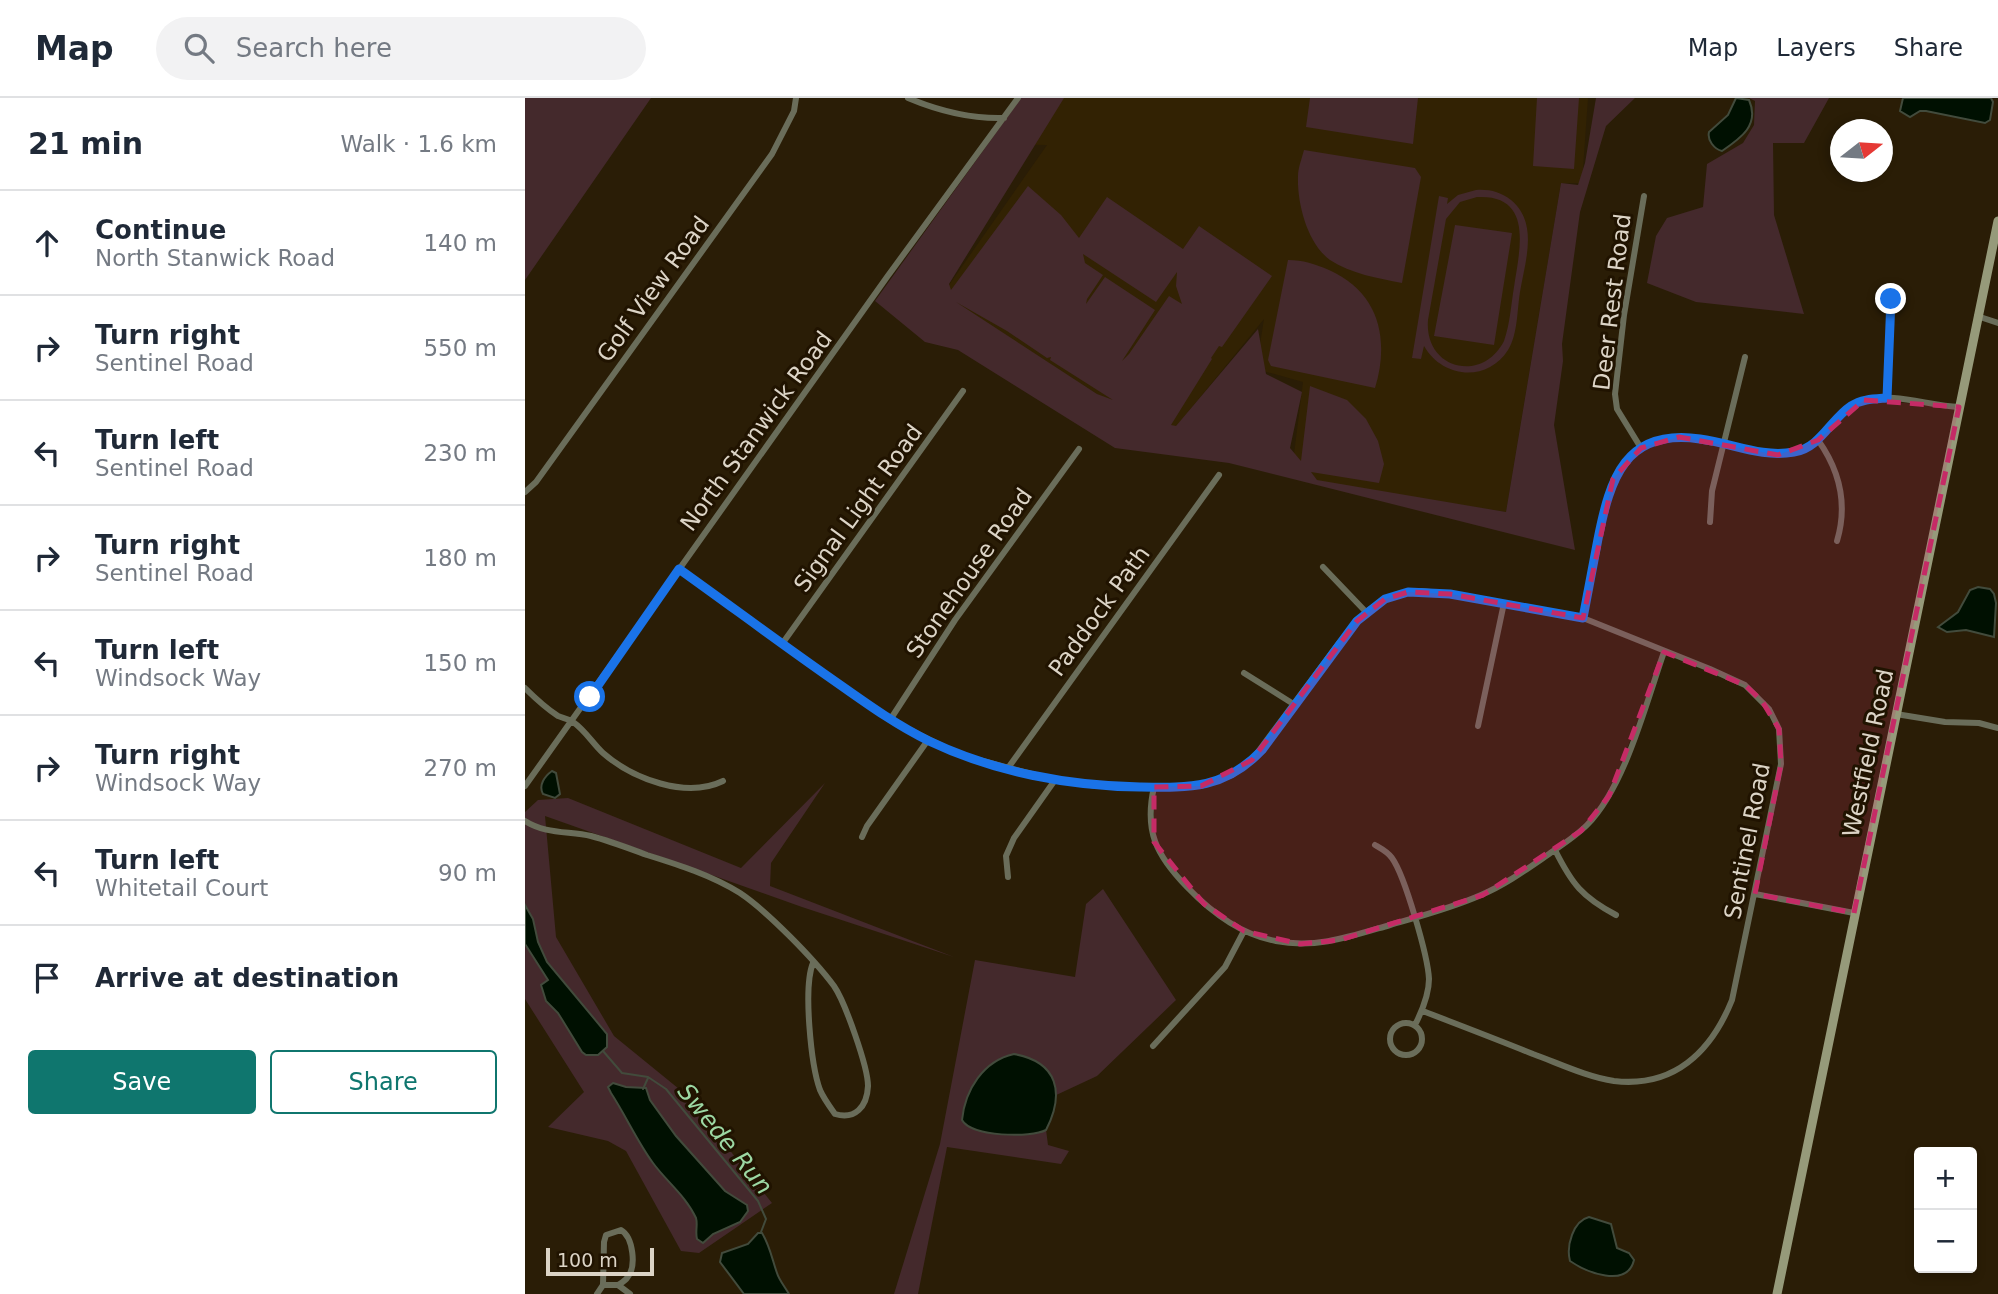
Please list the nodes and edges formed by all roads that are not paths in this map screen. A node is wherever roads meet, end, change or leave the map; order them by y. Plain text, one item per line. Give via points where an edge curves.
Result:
1 (796, 98) edge
2 (908, 98) edge
3 (1018, 98) edge
4 (1004, 118) junction
5 (1644, 196) dead end
6 (1998, 221) edge
7 (1891, 295) dead end
8 (1977, 316) junction
9 (1998, 323) edge
10 (1745, 357) dead end
11 (963, 391) dead end
12 (1887, 398) junction
13 (1959, 407) junction
14 (1818, 440) junction
15 (1722, 444) junction
16 (1641, 448) junction
17 (1079, 449) dead end
18 (1219, 475) dead end
19 (525, 492) edge
20 (1710, 522) dead end
21 (1837, 541) dead end
22 (1323, 567) dead end
23 (679, 569) junction
24 (1504, 603) junction
25 (1366, 612) junction
26 (1583, 618) junction
27 (782, 644) junction
28 (1664, 652) junction
29 (1244, 673) dead end
30 (525, 688) edge
31 (1295, 705) junction
32 (1896, 714) junction
33 (571, 720) junction
34 (890, 720) junction
35 (1478, 726) dead end
36 (1998, 728) edge
37 (928, 740) junction
38 (1008, 768) junction
39 (1055, 780) junction
40 (723, 781) dead end
41 (525, 786) edge
42 (1154, 787) junction
43 (525, 821) edge
44 (862, 837) dead end
45 (1375, 845) dead end
46 (1555, 850) junction
47 (1008, 877) dead end
48 (1755, 894) junction
49 (1854, 913) junction
50 (1616, 915) dead end
51 (1415, 918) junction
52 (1244, 930) junction
53 (813, 963) junction
54 (1423, 1011) junction
55 (1415, 1025) junction
56 (1153, 1046) dead end
57 (604, 1285) junction
58 (618, 1285) junction
59 (597, 1294) edge
60 (630, 1294) edge
61 (1777, 1294) edge

1 - 19 street, Golf View Road via 772,154
2 - 4 street via 978,119
3 - 4 street, North Stanwick Road
4 - 23 street, North Stanwick Road
5 - 16 street, Deer Rest Road via 1615,394 1617,409
6 - 8 street, Westfield Road
7 - 12 street
8 - 9 street
8 - 13 street, Westfield Road
10 - 15 street
11 - 27 street, Signal Light Road
12 - 13 street
12 - 14 street via 1850,407
13 - 32 street, Westfield Road
14 - 15 street via 1800,451 1777,455
14 - 21 street via 1837,473 1841,493
15 - 16 street via 1679,437
15 - 20 street
16 - 26 street via 1613,479
17 - 34 street, Stonehouse Road via 955,620
18 - 38 street, Paddock Path
22 - 25 street
23 - 27 street, Sentinel Road
23 - 33 street, North Stanwick Road
24 - 25 street, Sentinel Road via 1421,591 1385,599
24 - 26 street, Sentinel Road
24 - 35 street
25 - 31 street, Sentinel Road
26 - 28 street, Sentinel Road
27 - 34 street, Sentinel Road
28 - 46 street via 1609,796 1590,822
28 - 48 street, Sentinel Road via 1745,685 1762,701 1779,729 1781,764
29 - 31 street
30 - 33 street via 560,717
31 - 42 street, Sentinel Road via 1262,750 1232,775 1201,786
32 - 36 street
32 - 49 street, Westfield Road
33 - 40 street via 626,771 691,790
33 - 41 street, North Stanwick Road
34 - 37 street, Sentinel Road
37 - 38 street, Sentinel Road via 960,755
37 - 44 street
38 - 39 street, Sentinel Road
39 - 42 street, Sentinel Road
39 - 47 street via 1014,838 1006,856
42 - 52 street via 1151,831 1167,863 1204,904
43 - 53 street via 543,830 594,837 718,880 764,912
45 - 51 street via 1394,860
46 - 50 street via 1583,895
46 - 51 street via 1483,895
48 - 49 street
48 - 54 street, Sentinel Road via 1723,1022 1697,1056 1661,1077 1604,1079
49 - 61 street, Westfield Road
51 - 52 street via 1314,944 1274,941
51 - 54 street via 1428,963
52 - 56 street via 1225,967
53 - 53 street via 808,988 814,1071 835,1114 846,1118 861,1108 868,1087 863,1063 844,1004
54 - 55 street
55 - 55 street via 1400,1024 1392,1031 1390,1041 1398,1054 1412,1055 1420,1048 1421,1033
57 - 58 street
57 - 58 street via 606,1235 621,1230 630,1240 632,1266 628,1278
57 - 59 street
58 - 60 street

